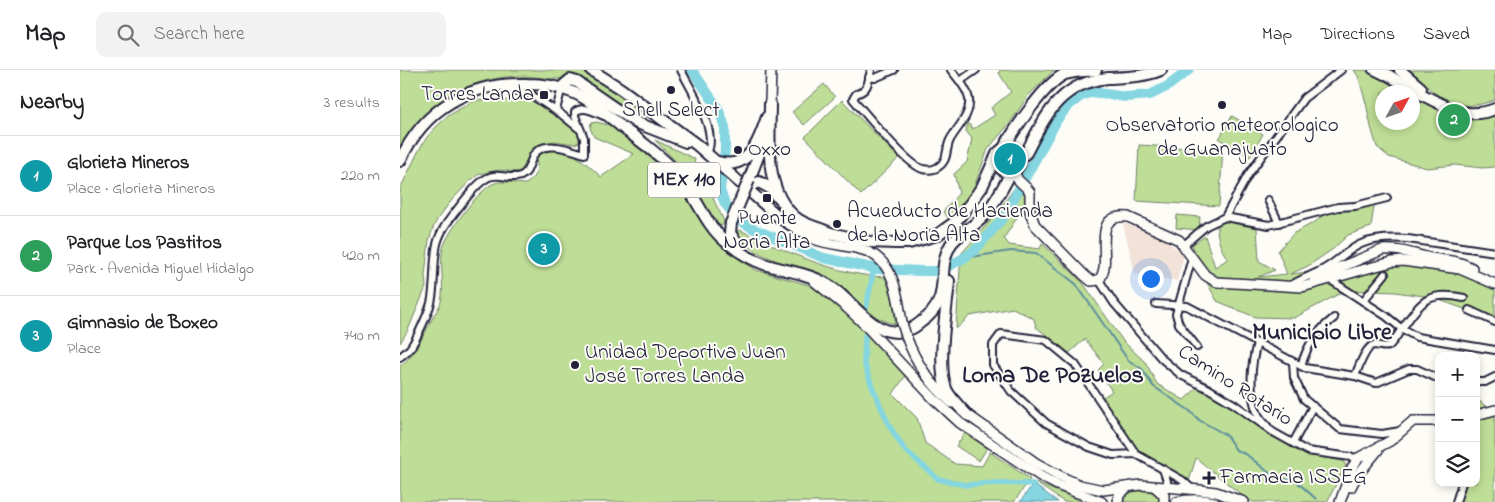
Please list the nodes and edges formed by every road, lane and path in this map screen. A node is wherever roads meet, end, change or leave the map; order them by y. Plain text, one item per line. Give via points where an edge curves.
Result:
1 (591, 70) edge
2 (681, 70) edge
3 (770, 70) edge
4 (894, 70) edge
5 (951, 70) edge
6 (976, 70) edge
7 (1096, 70) edge
8 (1161, 70) edge
9 (1341, 70) edge
10 (1372, 70) edge
11 (1380, 70) edge
12 (1400, 70) edge
13 (870, 74) edge
14 (1391, 77) junction
15 (960, 81) junction
16 (564, 85) dead end
17 (490, 86) junction
18 (560, 95) dead end
19 (1438, 102) junction
20 (769, 107) junction
21 (1495, 109) edge
22 (559, 114) junction
23 (612, 119) junction
24 (580, 128) junction
25 (697, 145) junction
26 (1000, 153) junction
27 (713, 158) junction
28 (1020, 158) junction
29 (400, 161) edge
30 (731, 169) junction
31 (1014, 171) junction
32 (751, 183) junction
33 (1387, 198) dead end
34 (1268, 200) dead end
35 (1225, 217) junction
36 (780, 218) junction
37 (803, 222) junction
38 (1278, 224) junction
39 (830, 233) junction
40 (1184, 245) junction
41 (1495, 252) edge
42 (1192, 258) junction
43 (761, 263) junction
44 (949, 265) junction
45 (800, 273) junction
46 (1385, 274) dead end
47 (1329, 279) junction
48 (1495, 279) edge
49 (1099, 280) junction
50 (1495, 284) edge
51 (1291, 286) junction
52 (1464, 298) dead end
53 (1363, 301) junction
54 (1156, 304) dead end
55 (1178, 305) junction
56 (1469, 310) dead end
57 (1334, 318) dead end
58 (1495, 322) edge
59 (1402, 329) junction
60 (1256, 343) junction
61 (1197, 347) dead end
62 (1495, 350) edge
63 (400, 357) edge
64 (1293, 362) junction
65 (1301, 366) junction
66 (1355, 376) junction
67 (1435, 377) edge
68 (1495, 377) edge
69 (1480, 382) edge
70 (1313, 406) junction
71 (1495, 410) edge
72 (1480, 414) edge
73 (964, 419) junction
74 (1435, 421) edge
75 (1404, 430) junction
76 (1273, 432) junction
77 (1292, 443) junction
78 (1380, 448) junction
79 (1136, 454) junction
80 (1358, 458) junction
81 (1163, 469) junction
82 (1153, 486) junction
83 (1128, 487) junction
84 (1166, 487) junction
85 (1461, 487) edge
86 (1192, 489) junction
87 (1102, 502) edge
88 (1118, 502) edge
89 (1164, 502) edge
90 (1176, 502) edge
91 (1214, 502) edge
92 (1244, 502) edge
93 (1340, 502) edge
94 (1347, 502) edge
95 (1456, 502) edge

1 - 25 main road, MEX 110
2 - 27 street via 706,120
3 - 20 main road
4 - 13 street via 875,78
5 - 15 street
6 - 15 street
7 - 26 main road, MEX 110 via 1066,74 1047,88
8 - 28 main road via 1143,76 1078,85 1053,108
9 - 35 street via 1304,98 1248,175
10 - 14 street
11 - 14 main road
12 - 19 main road
13 - 15 street via 868,88 853,99 895,147 921,169 932,170 946,159 949,142 968,112 969,100
14 - 19 main road
16 - 25 main road via 570,80 577,82 635,122
17 - 22 street via 530,94
17 - 23 main road, MEX 110 via 548,85 578,94
17 - 29 main road, MEX 110 via 465,94 438,112 422,126
18 - 22 street via 556,108
19 - 21 main road via 1468,113
20 - 30 main road via 758,142
20 - 32 main road via 765,142
20 - 37 main road via 774,181 789,211
22 - 24 street
23 - 24 street via 580,108 575,116
23 - 43 main road, MEX 110 via 682,178 710,225 725,241
24 - 63 street via 584,154 560,147 538,149 524,174 489,177 480,182 446,223 437,244 431,304 412,346
25 - 27 main road, MEX 110
26 - 28 main road via 1009,148 1015,150
26 - 31 main road via 997,164 1002,170
26 - 39 main road, MEX 110 via 963,214 937,235 909,243 870,242
27 - 30 main road
28 - 31 main road via 1020,165
30 - 36 main road, MEX 110
31 - 44 main road via 982,218 960,237
31 - 49 main road via 1015,177 1030,192 1030,212 1035,225 1087,278
32 - 37 main road via 766,185 794,222
32 - 43 main road, bridge via 738,206 730,233 742,250
33 - 38 street via 1338,207
34 - 38 street
35 - 38 street
35 - 40 street via 1206,226
36 - 39 main road, MEX 110 via 801,231 822,237
36 - 73 main road, bridge via 807,237 862,249 885,264 914,356
37 - 39 main road
40 - 42 main road
40 - 49 main road via 1174,236 1128,217 1113,219 1104,231 1105,265
41 - 51 street via 1408,239 1369,242
42 - 51 main road via 1205,275 1216,282
42 - 55 street
43 - 45 main road, MEX 110
44 - 45 main road, MEX 110 via 934,312 912,328 895,331 873,324 833,288
44 - 73 main road via 944,378
45 - 73 main road via 846,307 933,398
46 - 53 street
47 - 50 main road via 1403,261 1460,269
47 - 51 main road via 1302,287
47 - 53 street
48 - 51 main road via 1460,262 1404,250 1382,250
49 - 76 street, Camino Rotario via 1114,304 1162,359 1181,375 1234,404
52 - 59 street via 1431,297
53 - 59 street
54 - 55 street
55 - 60 street via 1187,306
55 - 61 street via 1177,319
56 - 58 street
57 - 65 street via 1320,329 1308,346
59 - 62 street via 1417,337
59 - 66 street via 1390,346 1368,348
60 - 64 street
60 - 76 street via 1251,364 1253,396 1258,414
64 - 65 street
64 - 70 street via 1294,378 1304,399
65 - 66 street
66 - 67 street via 1376,382 1417,369
68 - 69 street
70 - 75 street via 1340,429 1382,434
70 - 77 street
71 - 72 main road
73 - 83 main road via 1066,479 1097,489
73 - 87 main road via 1040,476 1057,486
74 - 75 main road via 1413,422
75 - 78 main road
76 - 77 street, Camino Rotario
77 - 80 street, Camino Rotario via 1307,450
78 - 80 main road
78 - 94 main road via 1356,476
79 - 79 street via 1075,364 1046,340 1001,334 992,345 993,365 1011,391 1046,423 1090,447 1113,455
79 - 81 street
80 - 93 main road
81 - 84 street
81 - 86 street
82 - 83 main road
82 - 84 main road
82 - 89 main road via 1164,495
83 - 88 main road via 1119,494
84 - 86 main road
85 - 95 street
86 - 92 main road via 1216,492
90 - 91 main road

